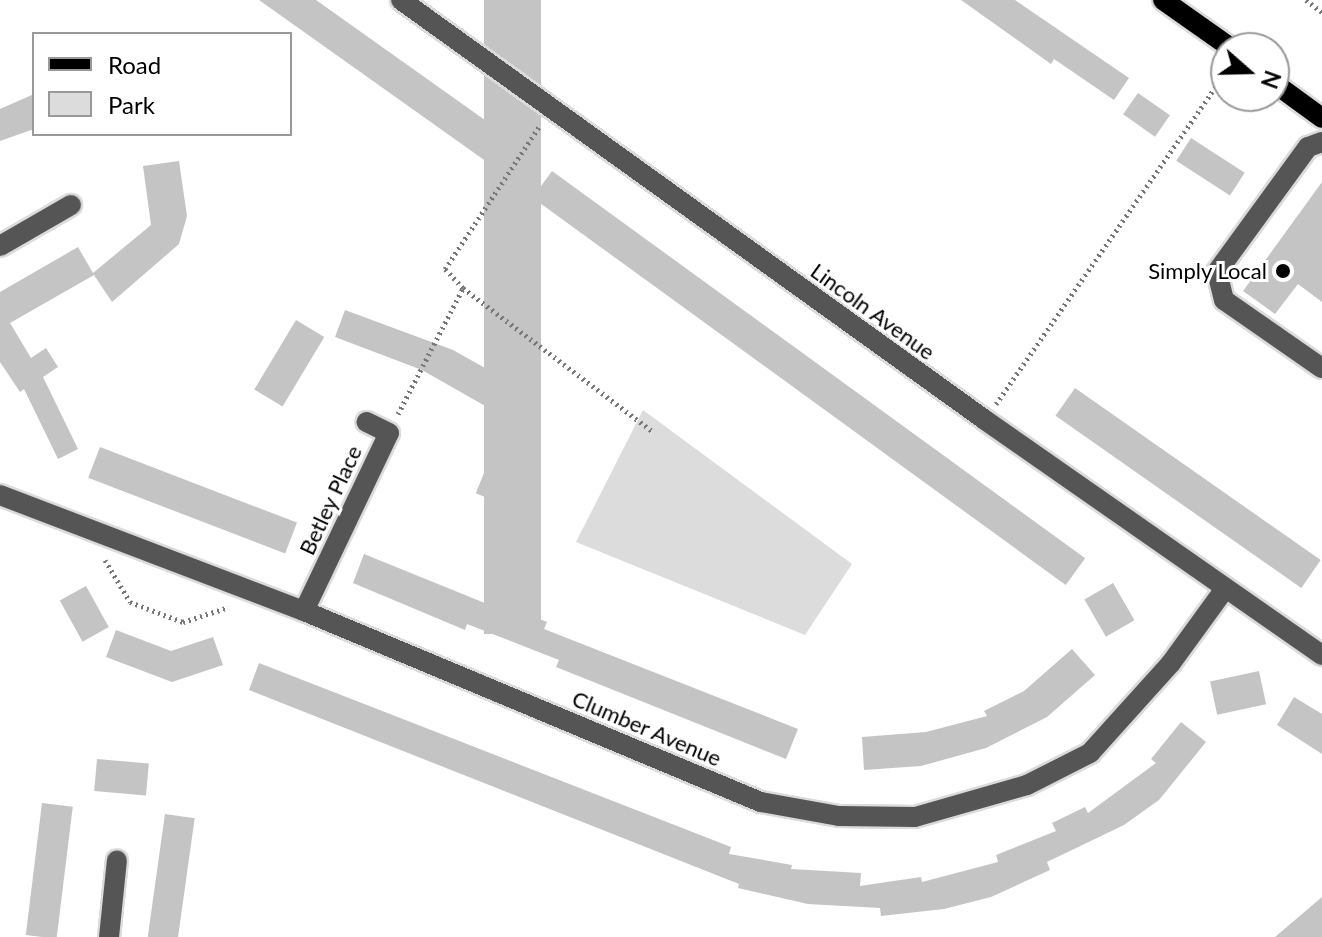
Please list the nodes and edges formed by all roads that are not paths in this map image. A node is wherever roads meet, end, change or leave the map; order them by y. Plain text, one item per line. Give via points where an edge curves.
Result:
1 (401, 0) edge
2 (1163, 0) edge
3 (1210, 33) edge
4 (1290, 95) edge
5 (1322, 118) edge
6 (1322, 142) edge
7 (71, 205) dead end
8 (0, 246) edge
9 (1322, 368) edge
10 (366, 422) dead end
11 (0, 495) edge
12 (1224, 590) junction
13 (304, 611) junction
14 (1322, 655) edge
15 (117, 860) dead end
16 (109, 937) edge

1 - 12 street, Lincoln Avenue
2 - 3 main road
4 - 5 main road
6 - 9 street via 1308,147 1217,272 1224,300
7 - 8 street
10 - 13 street, Betley Place via 389,433
11 - 13 street, Clumber Avenue
12 - 13 street, Clumber Avenue via 1171,663 1090,753 1027,785 915,817 839,816 761,802
12 - 14 street, Lincoln Avenue
15 - 16 street

